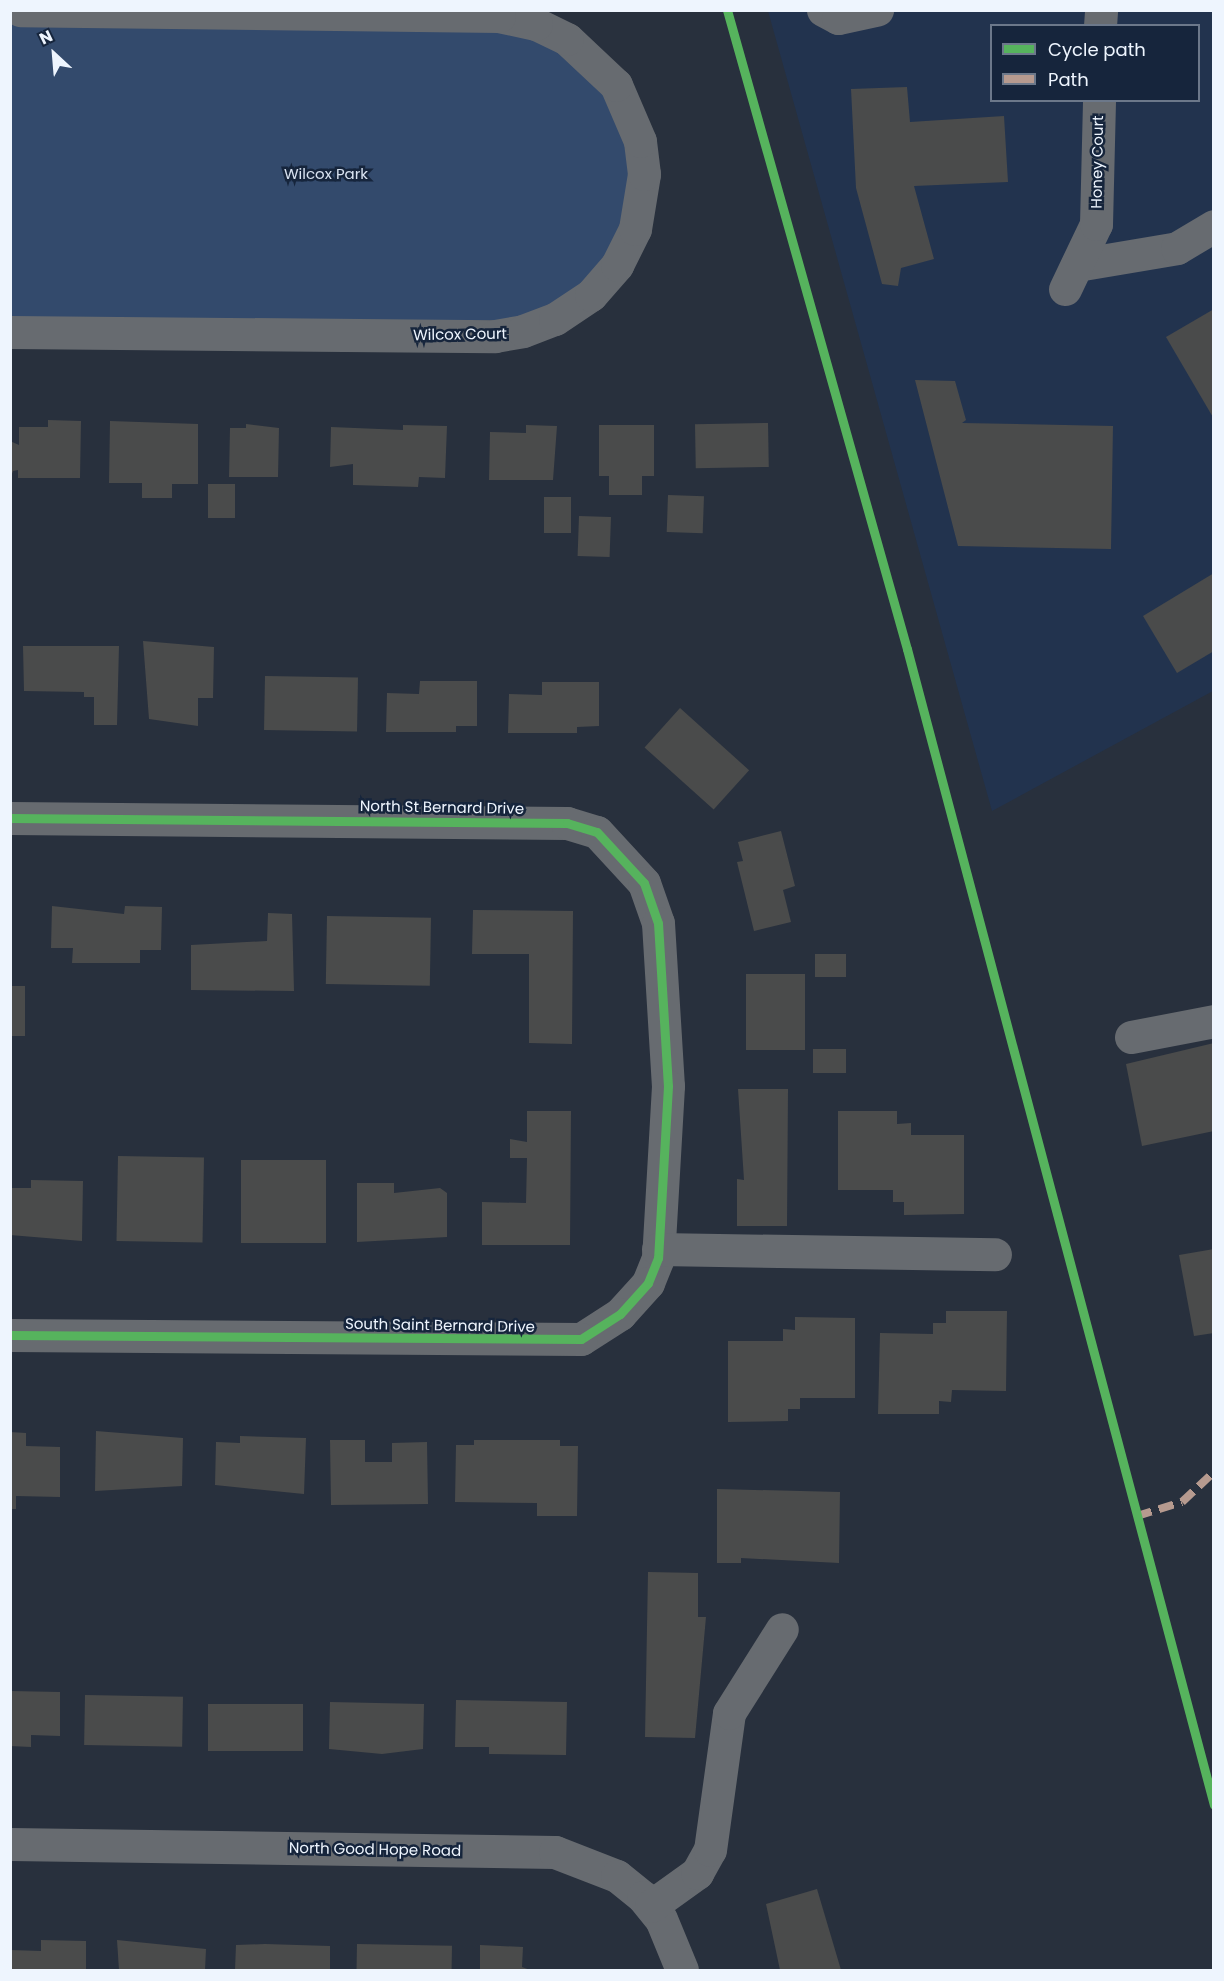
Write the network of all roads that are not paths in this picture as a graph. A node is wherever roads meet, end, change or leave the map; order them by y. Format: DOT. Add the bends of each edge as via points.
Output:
graph roads {
  1 [pos="20,10"];
  2 [pos="823,10"];
  3 [pos="877,10"];
  4 [pos="1099,102"];
  5 [pos="1214,226"];
  6 [pos="10,332"];
  7 [pos="10,818"];
  8 [pos="1214,1022"];
  9 [pos="1131,1037"];
  10 [pos="668,1086"];
  11 [pos="658,1249"];
  12 [pos="995,1254"];
  13 [pos="10,1335"];
  14 [pos="782,1629"];
  15 [pos="10,1844"];
  16 [pos="651,1906"];
  17 [pos="682,1971"];
  1 -- 6 [label="street, Wilcox Court" via="499,16 536,24 567,39 616,85 640,141 644,174 635,230 617,264 591,295 555,320 524,331 495,336"];
  2 -- 3 [label="street" via="838,18"];
  4 -- 5 [label="street, Honey Court" via="1096,224 1071,277 1177,248"];
  7 -- 10 [label="street, North St Bernard Drive" via="567,823 597,832 644,883 658,923"];
  8 -- 9 [label="street"];
  10 -- 11 [label="street, South Saint Bernard Drive"];
  11 -- 12 [label="street"];
  11 -- 13 [label="street, South Saint Bernard Drive" via="648,1283 620,1314 581,1339 563,1342"];
  14 -- 16 [label="street" via="729,1713 710,1850 697,1873"];
  15 -- 16 [label="street, North Good Hope Road" via="555,1852 617,1876"];
  16 -- 17 [label="street, North Good Hope Road" via="675,1945"];
}
